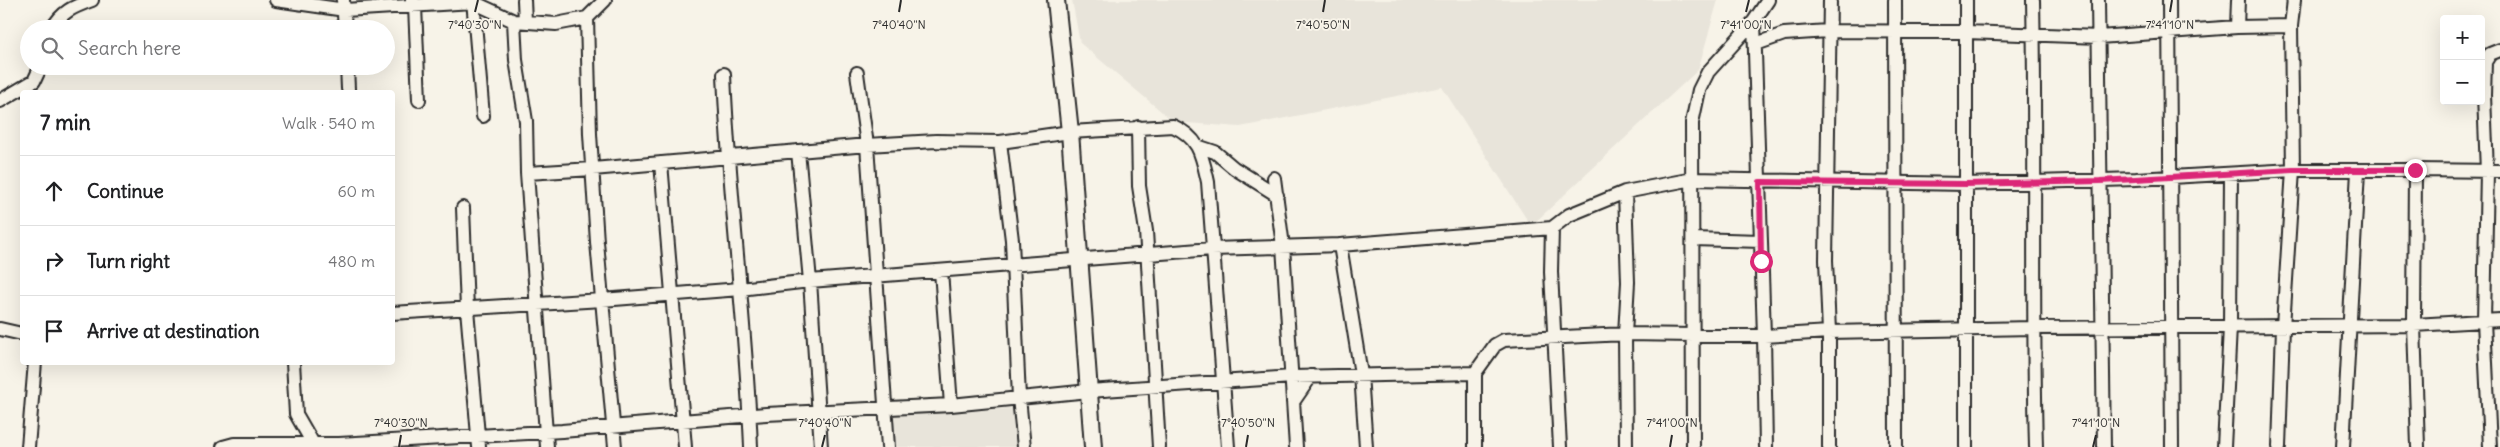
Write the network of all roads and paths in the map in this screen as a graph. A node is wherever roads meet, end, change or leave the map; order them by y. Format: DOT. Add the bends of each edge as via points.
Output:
graph roads {
  1 [pos="92,0"];
  2 [pos="276,0"];
  3 [pos="524,0"];
  4 [pos="605,0"];
  5 [pos="1056,0"];
  6 [pos="1768,0"];
  7 [pos="1830,0"];
  8 [pos="1895,0"];
  9 [pos="1966,0"];
  10 [pos="2033,0"];
  11 [pos="2098,0"];
  12 [pos="2169,0"];
  13 [pos="2238,0"];
  14 [pos="2294,0"];
  15 [pos="473,1"];
  16 [pos="413,3"];
  17 [pos="344,5"];
  18 [pos="587,18"];
  19 [pos="57,20"];
  20 [pos="345,20"];
  21 [pos="519,21"];
  22 [pos="1754,21"];
  23 [pos="2291,26"];
  24 [pos="2237,27"];
  25 [pos="1828,31"];
  26 [pos="1895,32"];
  27 [pos="1967,32"];
  28 [pos="2034,33"];
  29 [pos="2169,33"];
  30 [pos="2099,36"];
  31 [pos="1756,44"];
  32 [pos="2500,50"];
  33 [pos="858,73"];
  34 [pos="724,74"];
  35 [pos="37,75"];
  36 [pos="347,75"];
  37 [pos="348,89"];
  38 [pos="419,100"];
  39 [pos="0,101"];
  40 [pos="483,116"];
  41 [pos="1138,127"];
  42 [pos="1070,132"];
  43 [pos="1000,142"];
  44 [pos="867,146"];
  45 [pos="1197,146"];
  46 [pos="798,151"];
  47 [pos="727,157"];
  48 [pos="661,163"];
  49 [pos="593,169"];
  50 [pos="2293,170"];
  51 [pos="2415,170"];
  52 [pos="2358,171"];
  53 [pos="2494,171"];
  54 [pos="526,173"];
  55 [pos="2231,174"];
  56 [pos="2169,177"];
  57 [pos="1274,178"];
  58 [pos="1693,179"];
  59 [pos="2100,181"];
  60 [pos="1760,182"];
  61 [pos="1827,182"];
  62 [pos="2033,182"];
  63 [pos="1895,184"];
  64 [pos="1966,184"];
  65 [pos="1626,192"];
  66 [pos="1276,195"];
  67 [pos="464,208"];
  68 [pos="1552,228"];
  69 [pos="1692,238"];
  70 [pos="1761,241"];
  71 [pos="1340,245"];
  72 [pos="1283,246"];
  73 [pos="1212,249"];
  74 [pos="1147,255"];
  75 [pos="1080,261"];
  76 [pos="1014,266"];
  77 [pos="941,271"];
  78 [pos="875,275"];
  79 [pos="810,281"];
  80 [pos="740,289"];
  81 [pos="672,295"];
  82 [pos="602,300"];
  83 [pos="536,305"];
  84 [pos="467,309"];
  85 [pos="395,313"];
  86 [pos="2500,320"];
  87 [pos="2484,321"];
  88 [pos="2349,324"];
  89 [pos="2230,326"];
  90 [pos="2414,326"];
  91 [pos="2170,327"];
  92 [pos="2283,327"];
  93 [pos="2033,328"];
  94 [pos="2100,328"];
  95 [pos="0,329"];
  96 [pos="1968,329"];
  97 [pos="1898,331"];
  98 [pos="1829,332"];
  99 [pos="20,334"];
  100 [pos="1625,334"];
  101 [pos="1692,335"];
  102 [pos="1764,336"];
  103 [pos="1555,337"];
  104 [pos="35,365"];
  105 [pos="293,365"];
  106 [pos="1475,373"];
  107 [pos="1360,374"];
  108 [pos="1312,376"];
  109 [pos="1292,377"];
  110 [pos="1223,381"];
  111 [pos="1154,386"];
  112 [pos="1089,391"];
  113 [pos="1019,398"];
  114 [pos="1293,402"];
  115 [pos="951,404"];
  116 [pos="885,406"];
  117 [pos="818,410"];
  118 [pos="750,415"];
  119 [pos="683,422"];
  120 [pos="614,427"];
  121 [pos="545,432"];
  122 [pos="478,441"];
  123 [pos="409,443"];
  124 [pos="314,445"];
  125 [pos="338,445"];
  126 [pos="28,447"];
  127 [pos="223,447"];
  128 [pos="546,447"];
  129 [pos="615,447"];
  130 [pos="685,447"];
  131 [pos="751,447"];
  132 [pos="820,447"];
  133 [pos="888,447"];
  134 [pos="1024,447"];
  135 [pos="1093,447"];
  136 [pos="1158,447"];
  137 [pos="1228,447"];
  138 [pos="1296,447"];
  139 [pos="1366,447"];
  140 [pos="1475,447"];
  141 [pos="1560,447"];
  142 [pos="1626,447"];
  143 [pos="1693,447"];
  144 [pos="1766,447"];
  145 [pos="1829,447"];
  146 [pos="1896,447"];
  147 [pos="1966,447"];
  148 [pos="2036,447"];
  149 [pos="2104,447"];
  150 [pos="2172,447"];
  151 [pos="2224,447"];
  152 [pos="2279,447"];
  153 [pos="2343,447"];
  154 [pos="2418,447"];
  155 [pos="2490,447"];
  1 -- 19 [label="street" via="69,8"];
  2 -- 17 [label="street"];
  3 -- 21 [label="street"];
  4 -- 18 [label="street"];
  5 -- 42 [label="main road"];
  6 -- 22 [label="street"];
  7 -- 25 [label="street"];
  8 -- 26 [label="street"];
  9 -- 27 [label="street"];
  10 -- 28 [label="street"];
  11 -- 30 [label="street"];
  12 -- 29 [label="street"];
  13 -- 24 [label="street"];
  14 -- 23 [label="street"];
  15 -- 16 [label="street"];
  15 -- 21 [label="street"];
  15 -- 40 [label="street"];
  16 -- 17 [label="street"];
  16 -- 38 [label="street"];
  17 -- 20 [label="street"];
  18 -- 21 [label="street" via="556,24"];
  18 -- 49 [label="street"];
  21 -- 54 [label="street" via="516,60 526,121"];
  22 -- 31 [label="street"];
  22 -- 58 [label="street" via="1708,72 1699,90 1692,123"];
  23 -- 24 [label="street"];
  23 -- 50 [label="street"];
  24 -- 29 [label="street"];
  25 -- 26 [label="street"];
  25 -- 31 [label="street" via="1784,34"];
  25 -- 61 [label="street"];
  26 -- 27 [label="street"];
  26 -- 63 [label="street"];
  27 -- 28 [label="street"];
  27 -- 64 [label="street"];
  28 -- 30 [label="street"];
  28 -- 62 [label="street"];
  29 -- 30 [label="street"];
  29 -- 56 [label="street"];
  30 -- 59 [label="street"];
  31 -- 60 [label="street"];
  32 -- 53 [label="street" via="2490,54 2485,62 2484,95"];
  33 -- 44 [label="street"];
  34 -- 47 [label="street"];
  35 -- 39 [label="street" via="34,81"];
  36 -- 37 [label="street"];
  41 -- 42 [label="street"];
  41 -- 45 [label="street" via="1173,126 1184,131"];
  41 -- 74 [label="street" via="1139,186"];
  42 -- 43 [label="street"];
  42 -- 75 [label="main road"];
  43 -- 44 [label="street"];
  43 -- 76 [label="street"];
  44 -- 46 [label="street"];
  44 -- 78 [label="street"];
  45 -- 66 [label="street" via="1215,152"];
  45 -- 73 [label="street" via="1208,182"];
  46 -- 47 [label="street"];
  46 -- 79 [label="street"];
  47 -- 48 [label="street"];
  47 -- 80 [label="street"];
  48 -- 49 [label="street"];
  48 -- 81 [label="street"];
  49 -- 54 [label="street"];
  49 -- 82 [label="street"];
  50 -- 52 [label="street"];
  50 -- 55 [label="street"];
  50 -- 92 [label="street"];
  51 -- 52 [label="street"];
  51 -- 53 [label="street"];
  51 -- 90 [label="street"];
  52 -- 88 [label="street"];
  53 -- 87 [label="street"];
  54 -- 83 [label="street"];
  55 -- 56 [label="street"];
  55 -- 89 [label="street"];
  56 -- 59 [label="street"];
  56 -- 91 [label="street"];
  57 -- 66 [label="street"];
  58 -- 60 [label="street"];
  58 -- 65 [label="street"];
  58 -- 69 [label="street"];
  59 -- 62 [label="street"];
  59 -- 94 [label="street"];
  60 -- 61 [label="street"];
  60 -- 70 [label="street"];
  61 -- 63 [label="street"];
  61 -- 98 [label="street"];
  62 -- 64 [label="street"];
  62 -- 93 [label="street"];
  63 -- 64 [label="street"];
  63 -- 97 [label="street"];
  64 -- 96 [label="street"];
  65 -- 68 [label="street" via="1569,215"];
  65 -- 100 [label="street" via="1628,282"];
  66 -- 72 [label="street"];
  67 -- 84 [label="street"];
  68 -- 71 [label="street"];
  68 -- 103 [label="street"];
  69 -- 70 [label="street"];
  69 -- 101 [label="street"];
  70 -- 102 [label="street"];
  71 -- 72 [label="street"];
  71 -- 107 [label="street"];
  72 -- 73 [label="street"];
  72 -- 109 [label="street"];
  73 -- 74 [label="street"];
  73 -- 110 [label="street"];
  74 -- 75 [label="street"];
  74 -- 111 [label="street"];
  75 -- 76 [label="street"];
  75 -- 112 [label="main road"];
  76 -- 77 [label="street"];
  76 -- 113 [label="street"];
  77 -- 78 [label="street"];
  77 -- 115 [label="street"];
  78 -- 79 [label="street"];
  78 -- 116 [label="street"];
  79 -- 80 [label="street"];
  79 -- 117 [label="street"];
  80 -- 81 [label="street"];
  80 -- 118 [label="street"];
  81 -- 82 [label="street"];
  81 -- 119 [label="street"];
  82 -- 83 [label="street"];
  82 -- 120 [label="street"];
  83 -- 84 [label="street"];
  83 -- 121 [label="street"];
  84 -- 85 [label="street"];
  84 -- 122 [label="street"];
  86 -- 87 [label="street"];
  87 -- 90 [label="street"];
  87 -- 155 [label="street"];
  88 -- 90 [label="street"];
  88 -- 92 [label="street"];
  88 -- 153 [label="street"];
  89 -- 91 [label="street"];
  89 -- 92 [label="street"];
  89 -- 151 [label="street"];
  90 -- 154 [label="street"];
  91 -- 94 [label="street"];
  91 -- 150 [label="street"];
  92 -- 152 [label="street"];
  93 -- 94 [label="street"];
  93 -- 96 [label="street"];
  93 -- 148 [label="street"];
  94 -- 149 [label="street"];
  95 -- 99 [label="street"];
  96 -- 97 [label="street"];
  96 -- 147 [label="street"];
  97 -- 98 [label="street"];
  97 -- 146 [label="street"];
  98 -- 102 [label="street"];
  98 -- 145 [label="street"];
  100 -- 101 [label="street"];
  100 -- 103 [label="street"];
  100 -- 142 [label="street"];
  101 -- 102 [label="street"];
  101 -- 143 [label="street"];
  102 -- 144 [label="street"];
  103 -- 106 [label="street" via="1504,340 1495,345"];
  103 -- 141 [label="street"];
  104 -- 126 [label="street"];
  105 -- 124 [label="street" via="296,414"];
  106 -- 107 [label="street"];
  106 -- 140 [label="street"];
  107 -- 108 [label="street"];
  107 -- 139 [label="street"];
  108 -- 109 [label="street"];
  108 -- 114 [label="street"];
  109 -- 110 [label="street"];
  109 -- 114 [label="street"];
  110 -- 111 [label="street"];
  110 -- 137 [label="street"];
  111 -- 112 [label="street"];
  111 -- 136 [label="street"];
  112 -- 113 [label="street"];
  112 -- 135 [label="main road"];
  113 -- 115 [label="street"];
  113 -- 134 [label="street"];
  114 -- 138 [label="street"];
  115 -- 116 [label="street"];
  116 -- 117 [label="street"];
  116 -- 133 [label="street"];
  117 -- 118 [label="street"];
  117 -- 132 [label="street"];
  118 -- 119 [label="street"];
  118 -- 131 [label="street"];
  119 -- 120 [label="street"];
  119 -- 130 [label="street"];
  120 -- 121 [label="street"];
  120 -- 129 [label="street"];
  121 -- 122 [label="street"];
  121 -- 128 [label="street"];
  122 -- 123 [label="street"];
  123 -- 125 [label="street"];
  124 -- 125 [label="street"];
  124 -- 127 [label="street" via="234,444"];
}
